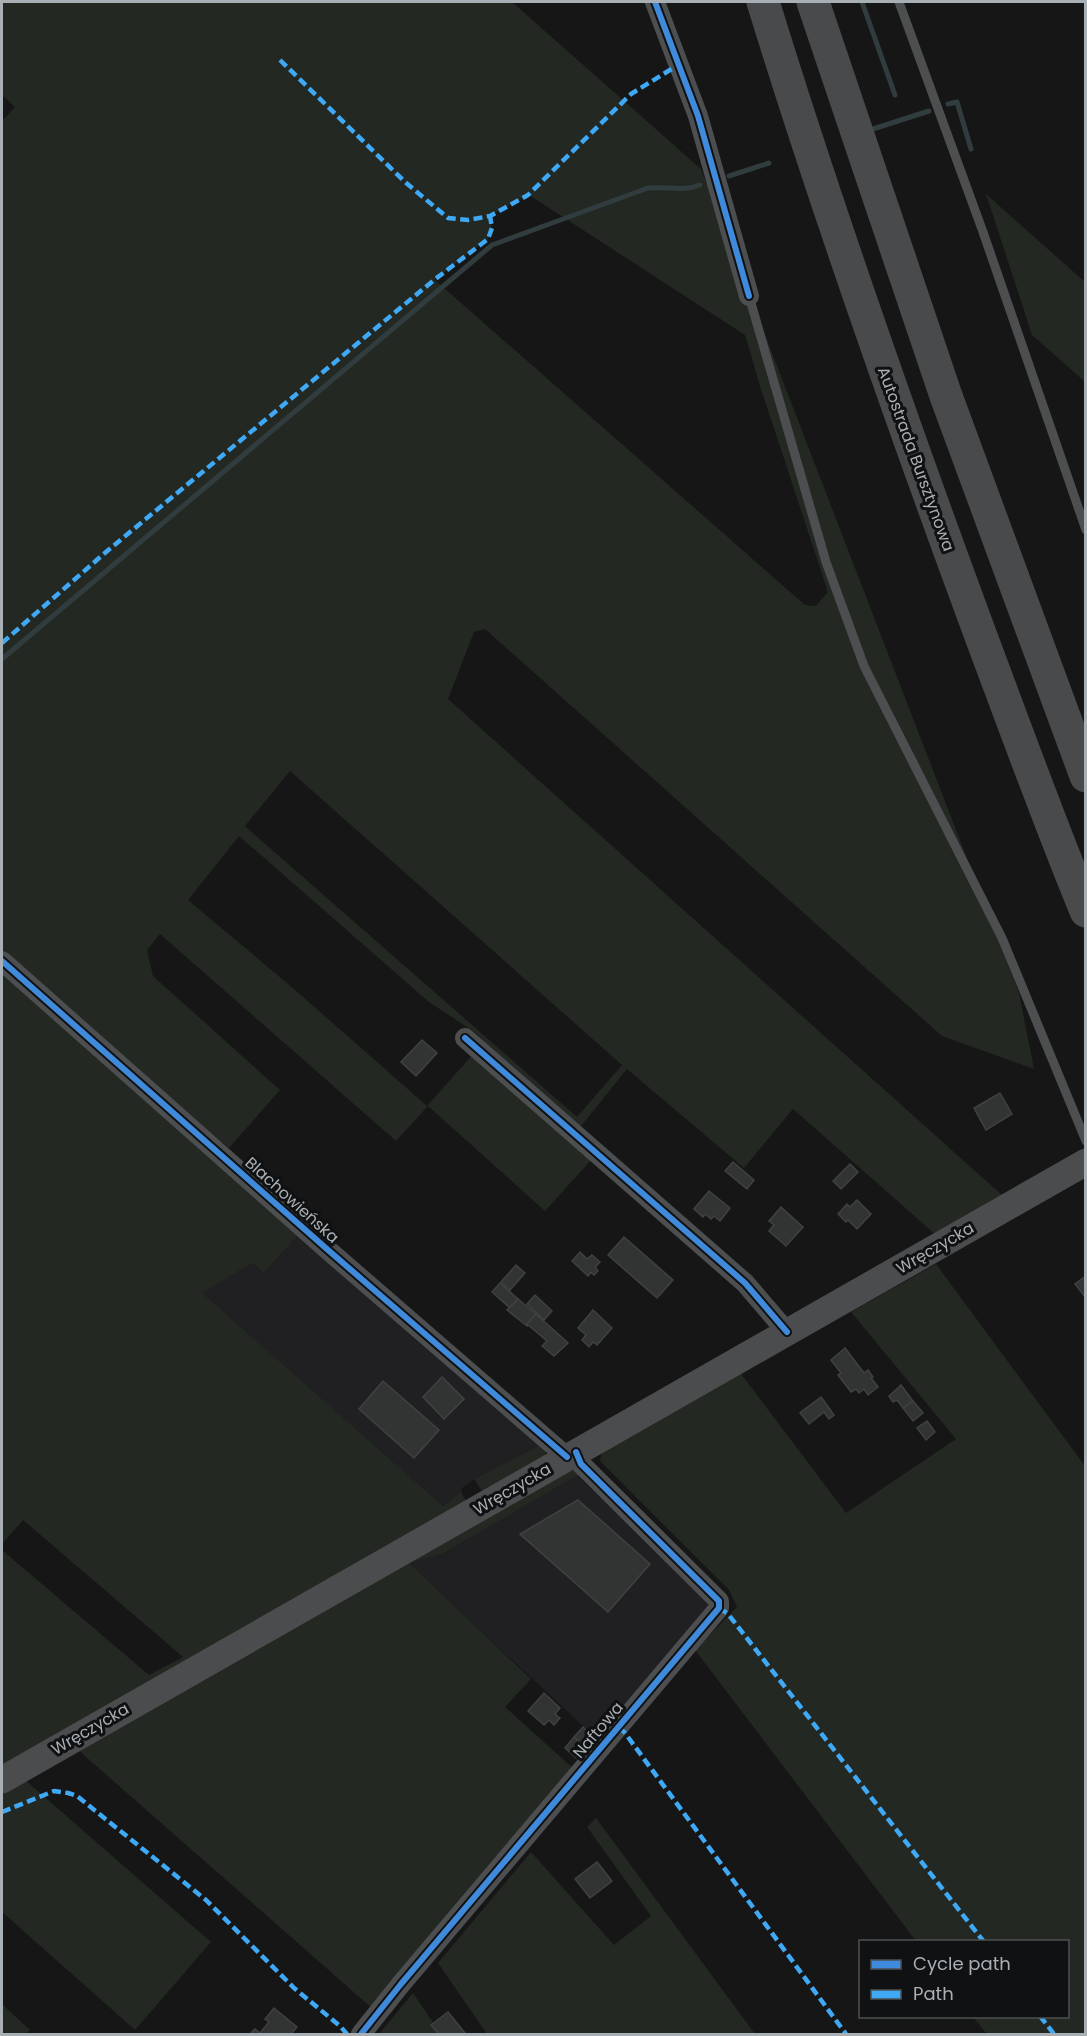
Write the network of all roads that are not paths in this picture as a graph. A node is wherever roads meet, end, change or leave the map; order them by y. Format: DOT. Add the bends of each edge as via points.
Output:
graph roads {
  1 [pos="655,2"];
  2 [pos="763,2"];
  3 [pos="813,2"];
  4 [pos="899,2"];
  5 [pos="749,296"];
  6 [pos="1086,530"];
  7 [pos="1086,776"];
  8 [pos="1086,911"];
  9 [pos="2,961"];
  10 [pos="465,1038"];
  11 [pos="1086,1141"];
  12 [pos="1086,1162"];
  13 [pos="787,1332"];
  14 [pos="571,1455"];
  15 [pos="2,1780"];
  16 [pos="361,2034"];
  1 -- 5 [label="street" via="698,116"];
  2 -- 8 [label="highway, Autostrada Bursztynowa" via="905,429"];
  3 -- 7 [label="highway" via="950,407"];
  4 -- 6 [label="lane"];
  5 -- 11 [label="lane" via="826,562 864,666 1002,938"];
  9 -- 14 [label="street, Blachowieńska" via="337,1258"];
  10 -- 13 [label="street" via="745,1283"];
  12 -- 13 [label="main road, Wręczycka"];
  13 -- 14 [label="main road, Wręczycka"];
  14 -- 15 [label="main road, Wręczycka"];
  14 -- 16 [label="street, Naftowa" via="719,1601 719,1608"];
}
